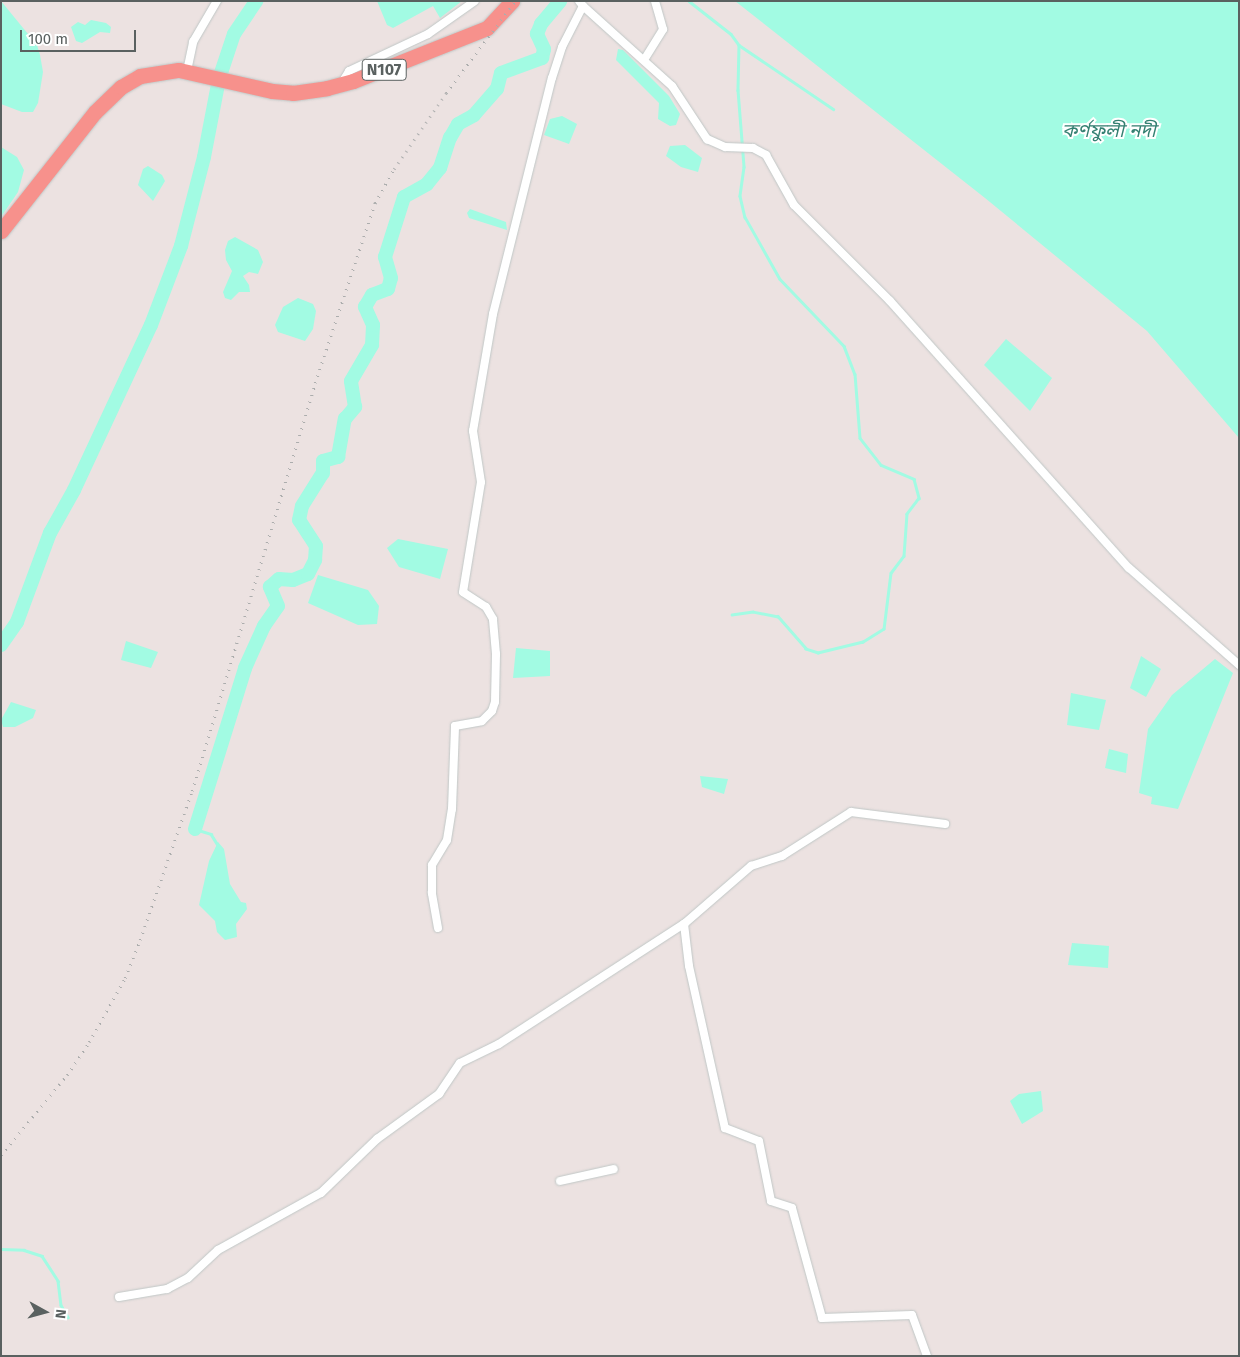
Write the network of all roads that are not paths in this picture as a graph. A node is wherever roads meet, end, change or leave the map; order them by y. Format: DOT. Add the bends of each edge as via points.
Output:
graph roads {
  1 [pos="217,1"];
  2 [pos="475,1"];
  3 [pos="512,1"];
  4 [pos="655,1"];
  5 [pos="581,4"];
  6 [pos="644,60"];
  7 [pos="193,72"];
  8 [pos="340,85"];
  9 [pos="1,231"];
  10 [pos="1239,665"];
  11 [pos="945,824"];
  12 [pos="684,924"];
  13 [pos="438,928"];
  14 [pos="614,1169"];
  15 [pos="560,1181"];
  16 [pos="119,1297"];
  17 [pos="927,1356"];
  1 -- 7 [label="street" via="193,42"];
  2 -- 8 [label="street" via="428,34 349,71"];
  3 -- 8 [label="highway, N107" via="492,26"];
  4 -- 6 [label="street" via="663,29"];
  5 -- 6 [label="street"];
  5 -- 13 [label="street" via="552,78 488,340 473,441 480,474 480,494 463,587 465,596 486,607 495,627 494,702 492,711 482,721 455,726 452,810 447,840 432,865 432,893"];
  6 -- 10 [label="street" via="679,95 707,139 726,147 754,148 773,164 794,205 890,301 1129,568"];
  7 -- 8 [label="highway, N107" via="293,93"];
  7 -- 9 [label="highway, N107" via="149,73 121,87 82,126"];
  11 -- 12 [label="street" via="851,812 782,856 751,866"];
  12 -- 16 [label="street" via="499,1044 460,1063 439,1094 377,1139 322,1193 218,1250 188,1278 167,1289"];
  12 -- 17 [label="street" via="689,966 725,1128 759,1142 771,1202 792,1208 822,1318 912,1315 921,1331"];
  14 -- 15 [label="street"];
}
